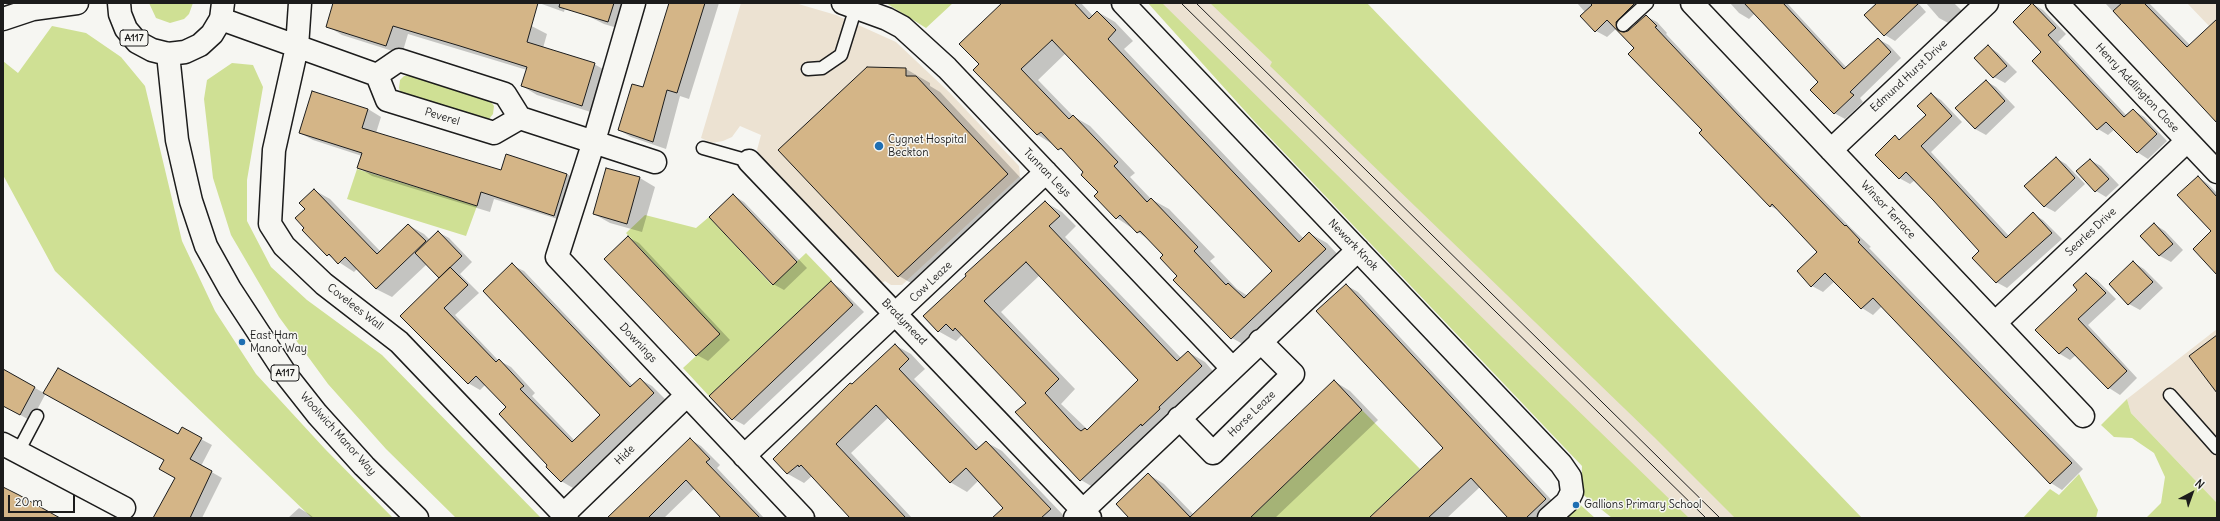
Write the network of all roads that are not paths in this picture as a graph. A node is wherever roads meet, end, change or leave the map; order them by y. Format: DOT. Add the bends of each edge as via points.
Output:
graph roads {
  1 [pos="78,3"];
  2 [pos="119,3"];
  3 [pos="300,3"];
  4 [pos="634,3"];
  5 [pos="1123,3"];
  6 [pos="1647,3"];
  7 [pos="1692,3"];
  8 [pos="1987,3"];
  9 [pos="2057,3"];
  10 [pos="850,5"];
  11 [pos="222,11"];
  12 [pos="7,12"];
  13 [pos="1624,25"];
  14 [pos="297,47"];
  15 [pos="168,54"];
  16 [pos="808,69"];
  17 [pos="377,75"];
  18 [pos="520,118"];
  19 [pos="594,141"];
  20 [pos="2187,141"];
  21 [pos="703,148"];
  22 [pos="1831,150"];
  23 [pos="749,161"];
  24 [pos="655,162"];
  25 [pos="1046,172"];
  26 [pos="2217,172"];
  27 [pos="1358,250"];
  28 [pos="896,314"];
  29 [pos="1996,322"];
  30 [pos="1260,341"];
  31 [pos="1232,368"];
  32 [pos="687,395"];
  33 [pos="2170,395"];
  34 [pos="37,416"];
  35 [pos="2084,416"];
  36 [pos="1179,418"];
  37 [pos="11,448"];
  38 [pos="2217,448"];
  39 [pos="744,456"];
  40 [pos="124,508"];
  41 [pos="1082,515"];
  42 [pos="565,516"];
  43 [pos="417,518"];
  44 [pos="803,518"];
  45 [pos="1549,518"];
  1 -- 12 [label="street"];
  2 -- 15 [label="street, A117" via="126,29 137,42 152,50"];
  3 -- 14 [label="street"];
  4 -- 19 [label="street, Downings"];
  5 -- 27 [label="street, Newark Knok"];
  6 -- 13 [label="lane"];
  7 -- 22 [label="street, Winsor Terrace"];
  8 -- 22 [label="street, Edmund Hurst Drive"];
  9 -- 20 [label="street, Henry Addlington Close"];
  10 -- 16 [label="lane" via="841,54 822,68"];
  10 -- 25 [label="street, Tunnan Leys" via="887,19 910,33"];
  11 -- 14 [label="street"];
  11 -- 15 [label="street, A117" via="212,34 200,45 185,52"];
  14 -- 17 [label="street"];
  14 -- 42 [label="street, Covelees Wall" via="274,150 270,224 284,246 324,284 399,342"];
  15 -- 43 [label="street, Woolwich Manor Way / A117" via="177,140 191,201 206,246 262,341 309,403 364,466"];
  17 -- 18 [label="street" via="399,60 505,94"];
  17 -- 18 [label="street, Peverel" via="387,100 486,130 494,132"];
  18 -- 19 [label="street"];
  19 -- 24 [label="street"];
  19 -- 32 [label="street, Downings" via="557,257"];
  20 -- 26 [label="street, Henry Addlington Close"];
  20 -- 29 [label="street, Searles Drive"];
  21 -- 23 [label="lane, Bradymead"];
  22 -- 29 [label="street, Winsor Terrace"];
  23 -- 28 [label="street, Bradymead"];
  25 -- 28 [label="street, Cow Leaze"];
  25 -- 31 [label="street, Tunnan Leys"];
  27 -- 30 [label="street"];
  27 -- 45 [label="street, Newark Knok" via="1561,464 1570,477 1572,492 1567,502"];
  28 -- 39 [label="street, Cow Leaze"];
  28 -- 41 [label="street, Bradymead"];
  29 -- 35 [label="street, Winsor Terrace"];
  30 -- 31 [label="street"];
  30 -- 36 [label="street, Horse Leaze" via="1293,374 1213,453"];
  31 -- 36 [label="street"];
  32 -- 39 [label="street, Downings"];
  32 -- 42 [label="street, Hide"];
  33 -- 38 [label="lane"];
  34 -- 37 [label="lane"];
  36 -- 41 [label="street"];
  37 -- 40 [label="street"];
  39 -- 44 [label="street, Downings"];
}
